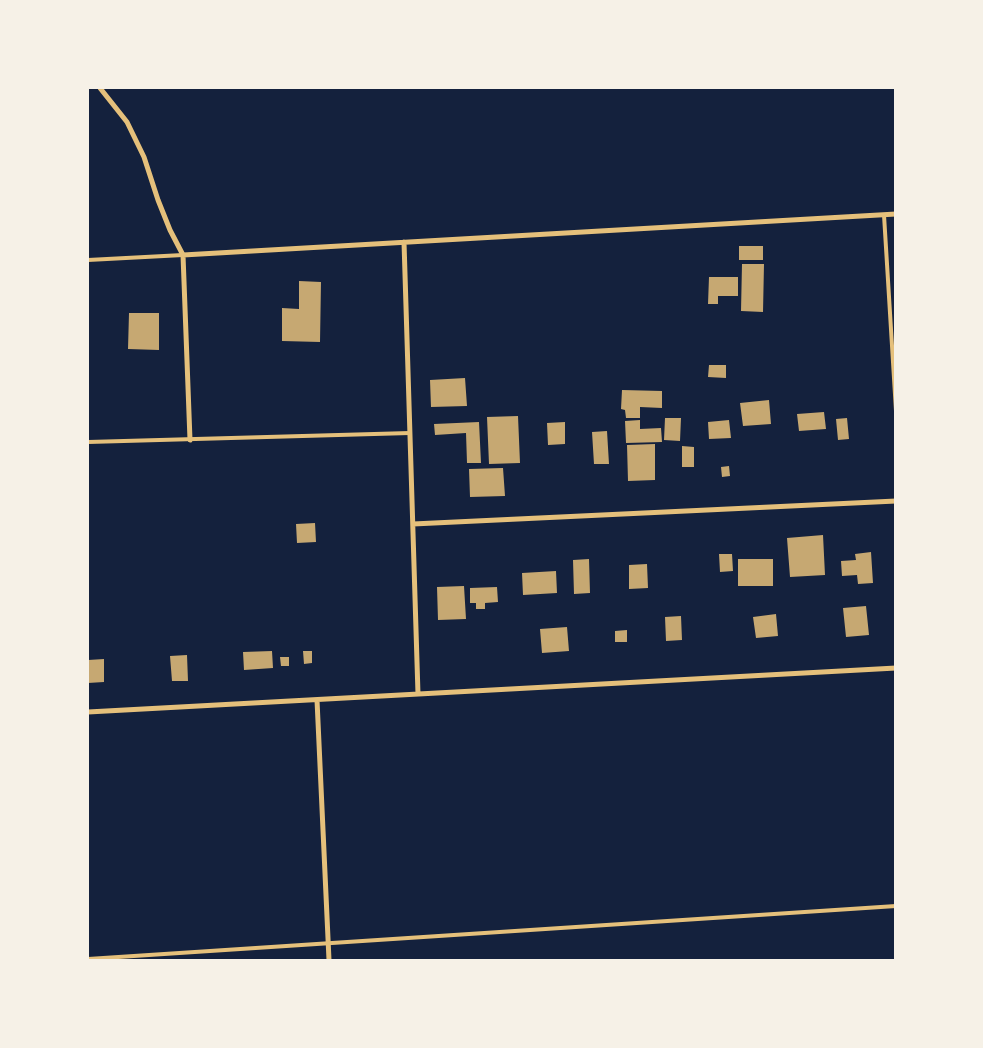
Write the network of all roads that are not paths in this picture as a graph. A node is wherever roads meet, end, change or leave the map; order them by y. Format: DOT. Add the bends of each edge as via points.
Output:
graph roads {
  1 [pos="100,88"];
  2 [pos="896,214"];
  3 [pos="884,215"];
  4 [pos="404,242"];
  5 [pos="183,255"];
  6 [pos="88,260"];
  7 [pos="896,410"];
  8 [pos="410,433"];
  9 [pos="190,440"];
  10 [pos="88,442"];
  11 [pos="896,501"];
  12 [pos="412,524"];
  13 [pos="896,668"];
  14 [pos="418,694"];
  15 [pos="317,700"];
  16 [pos="88,712"];
  17 [pos="896,906"];
  18 [pos="328,943"];
  19 [pos="88,959"];
  20 [pos="329,960"];
  1 -- 5 [label="street" via="132,131"];
  2 -- 3 [label="street"];
  3 -- 4 [label="street"];
  3 -- 7 [label="lane"];
  4 -- 5 [label="street"];
  4 -- 8 [label="street"];
  5 -- 6 [label="lane"];
  5 -- 9 [label="street"];
  8 -- 9 [label="lane"];
  8 -- 12 [label="street"];
  9 -- 10 [label="lane"];
  11 -- 12 [label="street"];
  12 -- 14 [label="street"];
  13 -- 14 [label="street"];
  14 -- 15 [label="street"];
  15 -- 16 [label="street"];
  15 -- 18 [label="street"];
  17 -- 18 [label="lane"];
  18 -- 19 [label="lane"];
  18 -- 20 [label="street"];
}
